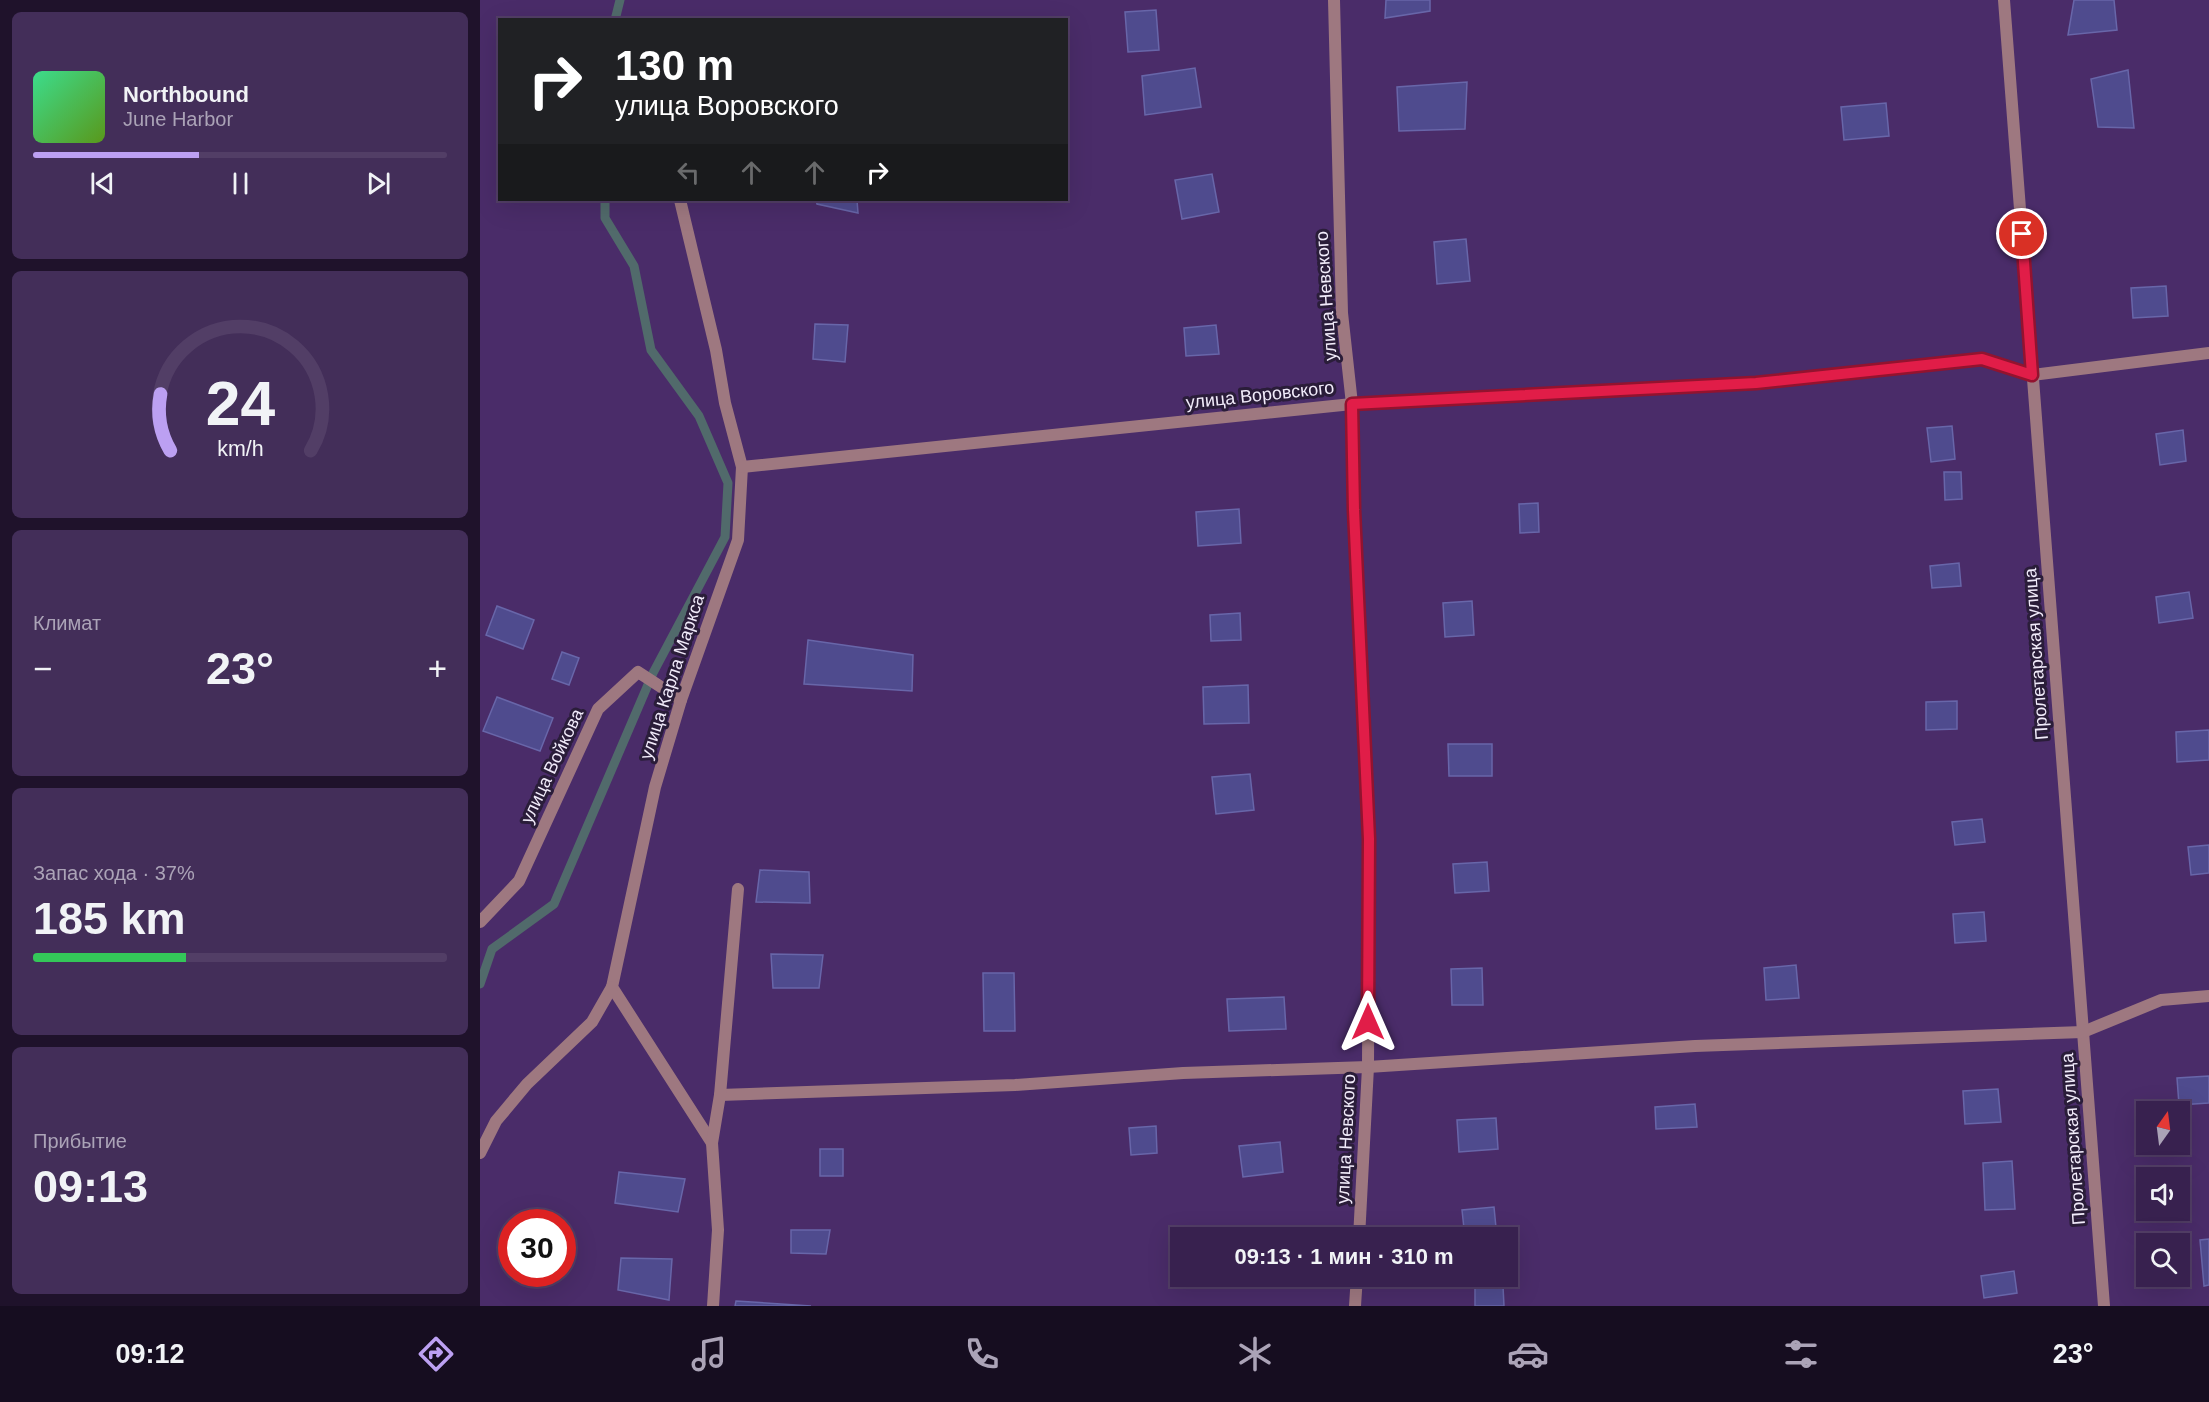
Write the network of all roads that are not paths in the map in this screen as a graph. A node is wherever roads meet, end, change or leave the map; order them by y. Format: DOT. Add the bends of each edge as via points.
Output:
graph roads {
  1 [pos="1334,0"];
  2 [pos="2004,0"];
  3 [pos="680,201"];
  4 [pos="2209,353"];
  5 [pos="2032,375"];
  6 [pos="1352,404"];
  7 [pos="742,466"];
  8 [pos="681,700"];
  9 [pos="738,889"];
  10 [pos="480,922"];
  11 [pos="612,987"];
  12 [pos="2209,996"];
  13 [pos="2083,1032"];
  14 [pos="1368,1067"];
  15 [pos="720,1095"];
  16 [pos="712,1143"];
  17 [pos="480,1154"];
  18 [pos="1360,1227"];
  19 [pos="1356,1287"];
  20 [pos="713,1306"];
  21 [pos="1355,1306"];
  22 [pos="2104,1306"];
  1 -- 6 [label="street, улица Невского" via="1342,313"];
  2 -- 5 [label="street, Пролетарская улица"];
  3 -- 7 [label="street, улица Карла Маркса"];
  4 -- 5 [label="street, улица Воровского"];
  5 -- 6 [label="street, улица Воровского" via="1982,359 1756,383"];
  5 -- 13 [label="street, Пролетарская улица"];
  6 -- 7 [label="street, улица Воровского"];
  6 -- 14 [label="street, улица Невского" via="1369,839"];
  7 -- 8 [label="street, улица Карла Маркса" via="738,540"];
  8 -- 10 [label="street, улица Войкова" via="638,672 598,709 519,881"];
  8 -- 11 [label="street, улица Карла Маркса" via="655,787"];
  9 -- 15 [label="street"];
  11 -- 16 [label="street"];
  11 -- 17 [label="street" via="592,1022 527,1084 496,1121"];
  12 -- 13 [label="street" via="2161,1000"];
  13 -- 14 [label="street" via="1695,1046"];
  13 -- 22 [label="street, Пролетарская улица"];
  14 -- 15 [label="street"];
  14 -- 18 [label="street, улица Невского"];
  15 -- 16 [label="street"];
  16 -- 20 [label="street" via="718,1230"];
  19 -- 21 [label="street"];
}
